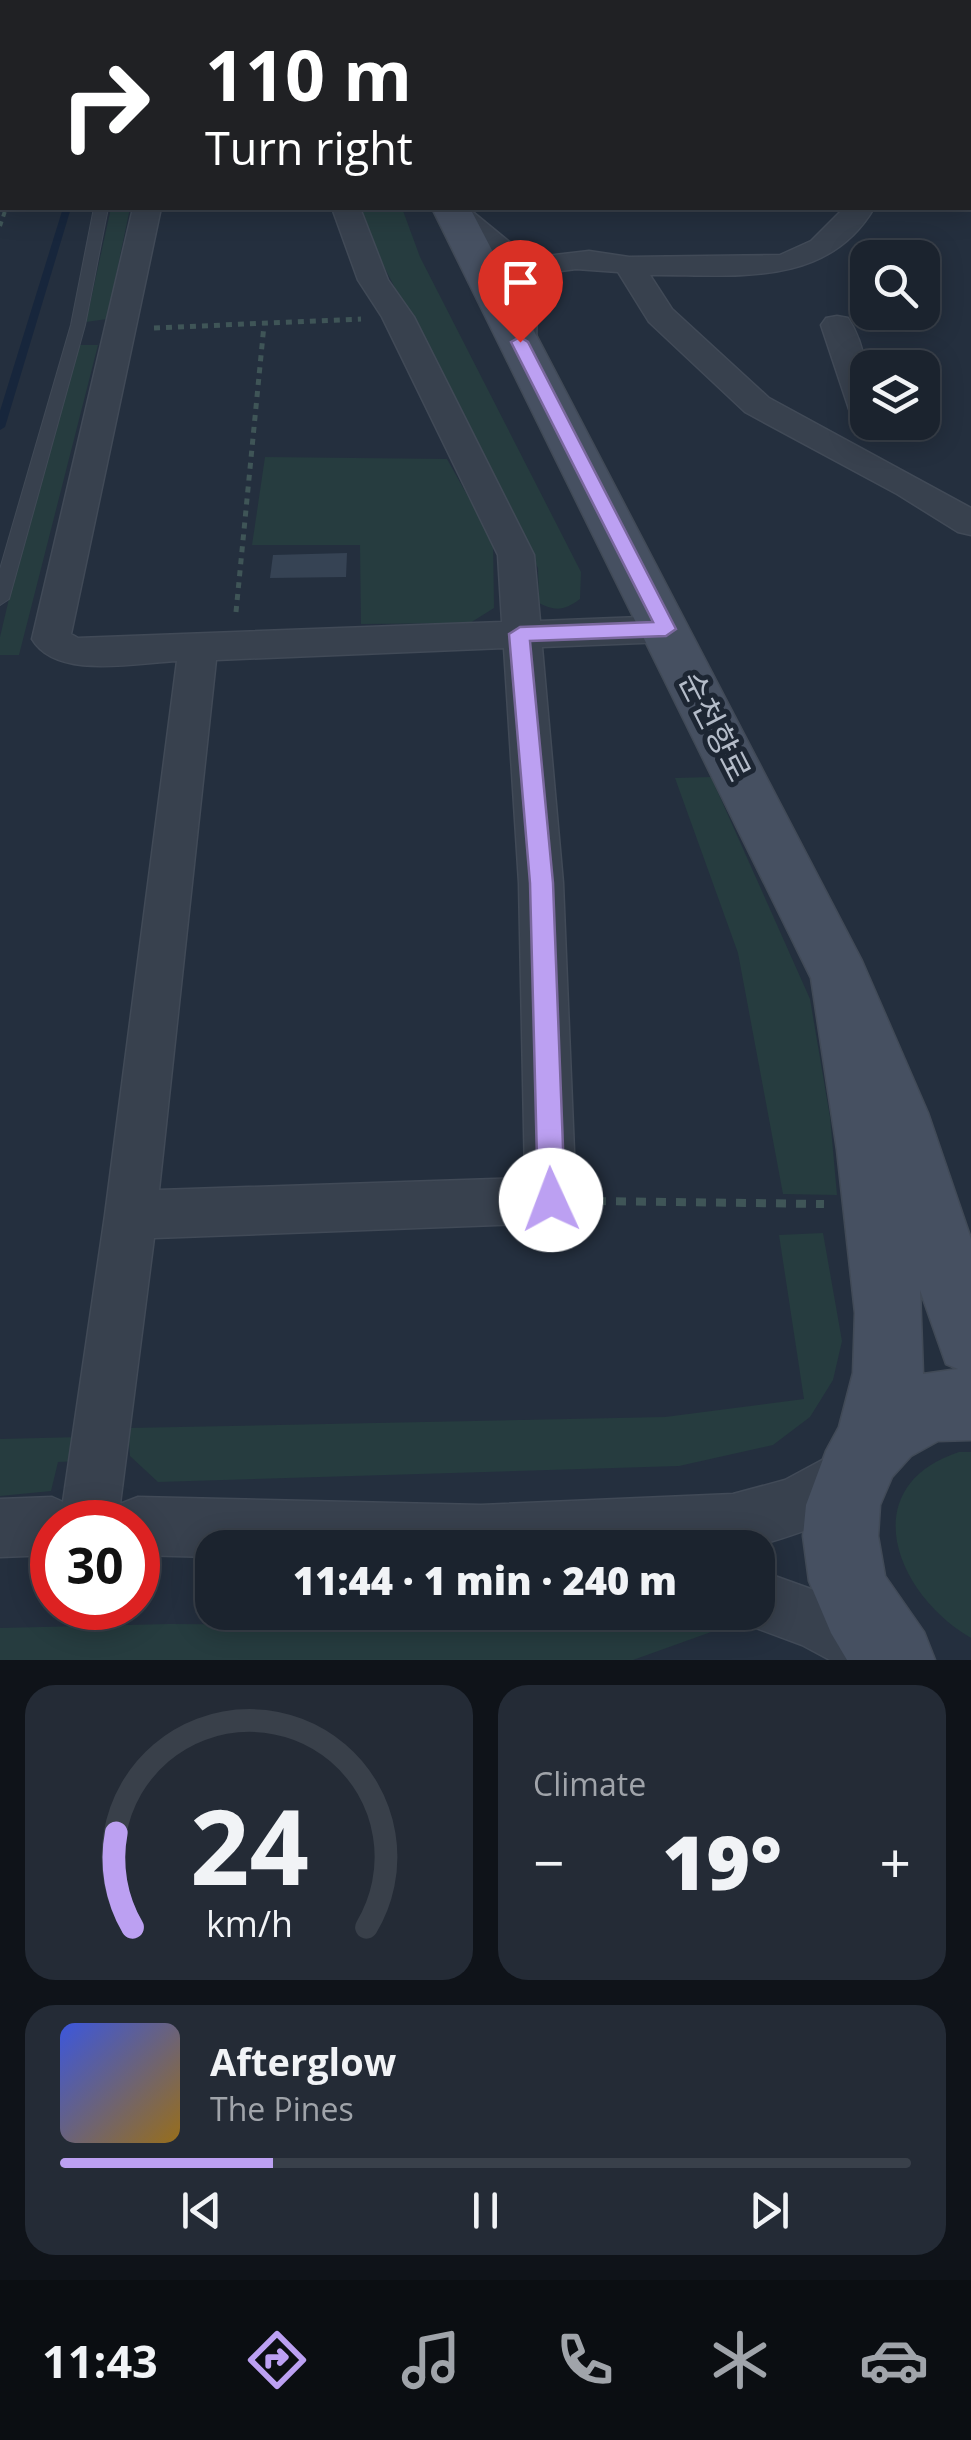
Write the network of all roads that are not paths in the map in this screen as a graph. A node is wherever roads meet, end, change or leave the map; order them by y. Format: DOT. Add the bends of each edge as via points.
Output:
graph roads {
  1 [pos="101,210"];
  2 [pos="146,210"];
  3 [pos="347,210"];
  4 [pos="452,210"];
  5 [pos="453,210"];
  6 [pos="858,210"];
  7 [pos="629,266"];
  8 [pos="524,268"];
  9 [pos="837,325"];
  10 [pos="520,342"];
  11 [pos="850,363"];
  12 [pos="867,440"];
  13 [pos="852,454"];
  14 [pos="971,524"];
  15 [pos="0,599"];
  16 [pos="666,629"];
  17 [pos="520,634"];
  18 [pos="216,647"];
  19 [pos="841,978"];
  20 [pos="131,1215"];
  21 [pos="971,1340"];
  22 [pos="971,1404"];
  23 [pos="862,1455"];
  24 [pos="92,1500"];
  25 [pos="30,1527"];
  26 [pos="160,1527"];
  27 [pos="0,1528"];
  28 [pos="310,1530"];
  29 [pos="573,1530"];
  30 [pos="775,1606"];
  31 [pos="894,1660"];
  1 -- 15 [label="lane" via="78,326"];
  2 -- 18 [label="street" via="51,640 71,652"];
  3 -- 17 [label="street" via="373,280 398,316 516,556"];
  4 -- 10 [label="main road, 순천향로"];
  5 -- 8 [label="street"];
  6 -- 7 [label="street" via="822,247 785,264"];
  7 -- 8 [label="street" via="576,258"];
  7 -- 13 [label="street" via="660,315 758,405"];
  8 -- 10 [label="street"];
  9 -- 11 [label="street"];
  10 -- 16 [label="main road, 순천향로"];
  12 -- 13 [label="street"];
  13 -- 14 [label="street"];
  16 -- 17 [label="street"];
  16 -- 19 [label="main road, 순천향로"];
  17 -- 18 [label="street"];
  17 -- 20 [label="street" via="541,883 551,1200"];
  18 -- 20 [label="street"];
  19 -- 21 [label="main road" via="896,1112"];
  19 -- 23 [label="main road" via="889,1313 888,1372"];
  20 -- 24 [label="street"];
  22 -- 23 [label="main road" via="909,1413"];
  23 -- 29 [label="street" via="796,1506 733,1523"];
  23 -- 31 [label="main road" via="839,1519 844,1569 864,1620"];
  25 -- 27 [label="street"];
  26 -- 28 [label="street"];
  30 -- 31 [label="street"];
}
